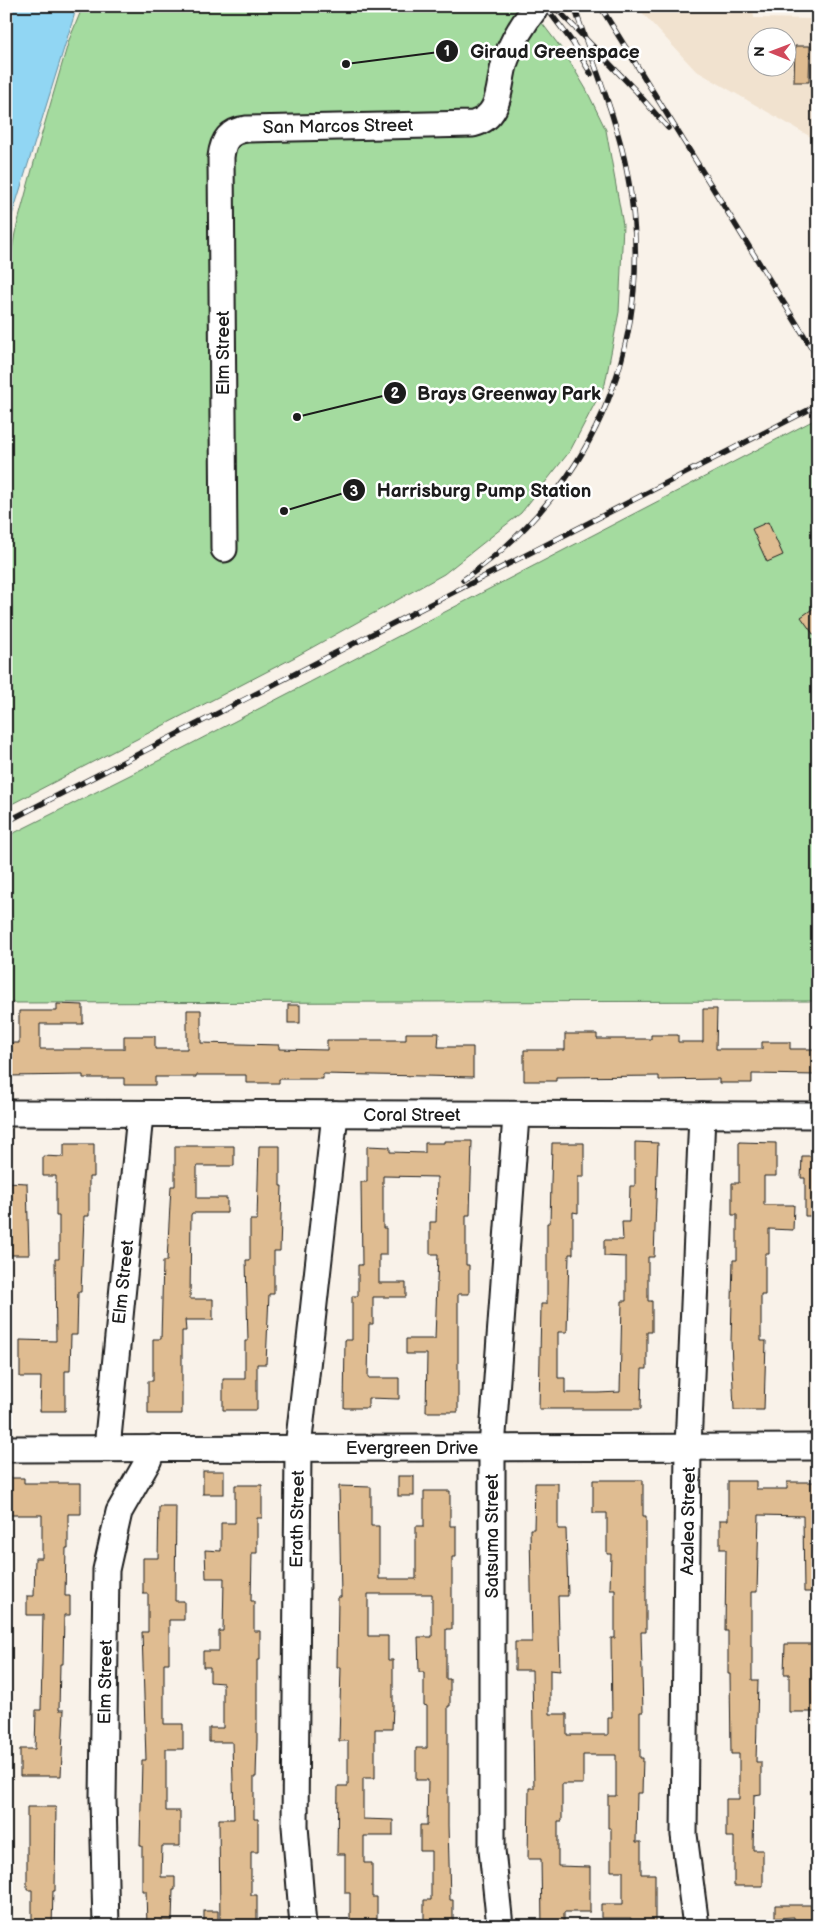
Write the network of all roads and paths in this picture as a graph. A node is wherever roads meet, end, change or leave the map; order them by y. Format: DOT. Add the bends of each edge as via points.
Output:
graph roads {
  1 [pos="537,6"];
  2 [pos="221,157"];
  3 [pos="224,549"];
  4 [pos="6,1114"];
  5 [pos="335,1114"];
  6 [pos="140,1115"];
  7 [pos="702,1115"];
  8 [pos="818,1115"];
  9 [pos="516,1116"];
  10 [pos="688,1447"];
  11 [pos="818,1447"];
  12 [pos="107,1448"];
  13 [pos="153,1448"];
  14 [pos="298,1448"];
  15 [pos="492,1448"];
  16 [pos="6,1449"];
  17 [pos="106,1926"];
  18 [pos="303,1926"];
  19 [pos="500,1926"];
  20 [pos="696,1926"];
  1 -- 2 [label="street, San Marcos Street" via="508,52 493,110 486,118 473,124 246,128 230,134 222,147"];
  2 -- 3 [label="street, Elm Street"];
  4 -- 6 [label="street, Coral Street"];
  5 -- 6 [label="street, Coral Street"];
  5 -- 9 [label="street, Coral Street"];
  5 -- 14 [label="street, Erath Street"];
  6 -- 12 [label="street, Elm Street"];
  7 -- 8 [label="street, Coral Street"];
  7 -- 9 [label="street, Coral Street"];
  7 -- 10 [label="street, Azalea Street"];
  9 -- 15 [label="street, Satsuma Street"];
  10 -- 11 [label="street, Evergreen Drive"];
  10 -- 15 [label="street, Evergreen Drive"];
  10 -- 20 [label="street, Azalea Street" via="684,1835"];
  12 -- 13 [label="street, Evergreen Drive"];
  12 -- 16 [label="street, Evergreen Drive"];
  13 -- 14 [label="street, Evergreen Drive"];
  13 -- 17 [label="street, Elm Street" via="119,1512 106,1570"];
  14 -- 15 [label="street, Evergreen Drive"];
  14 -- 18 [label="street, Erath Street" via="294,1826"];
  15 -- 19 [label="street, Satsuma Street" via="492,1850"];
}
